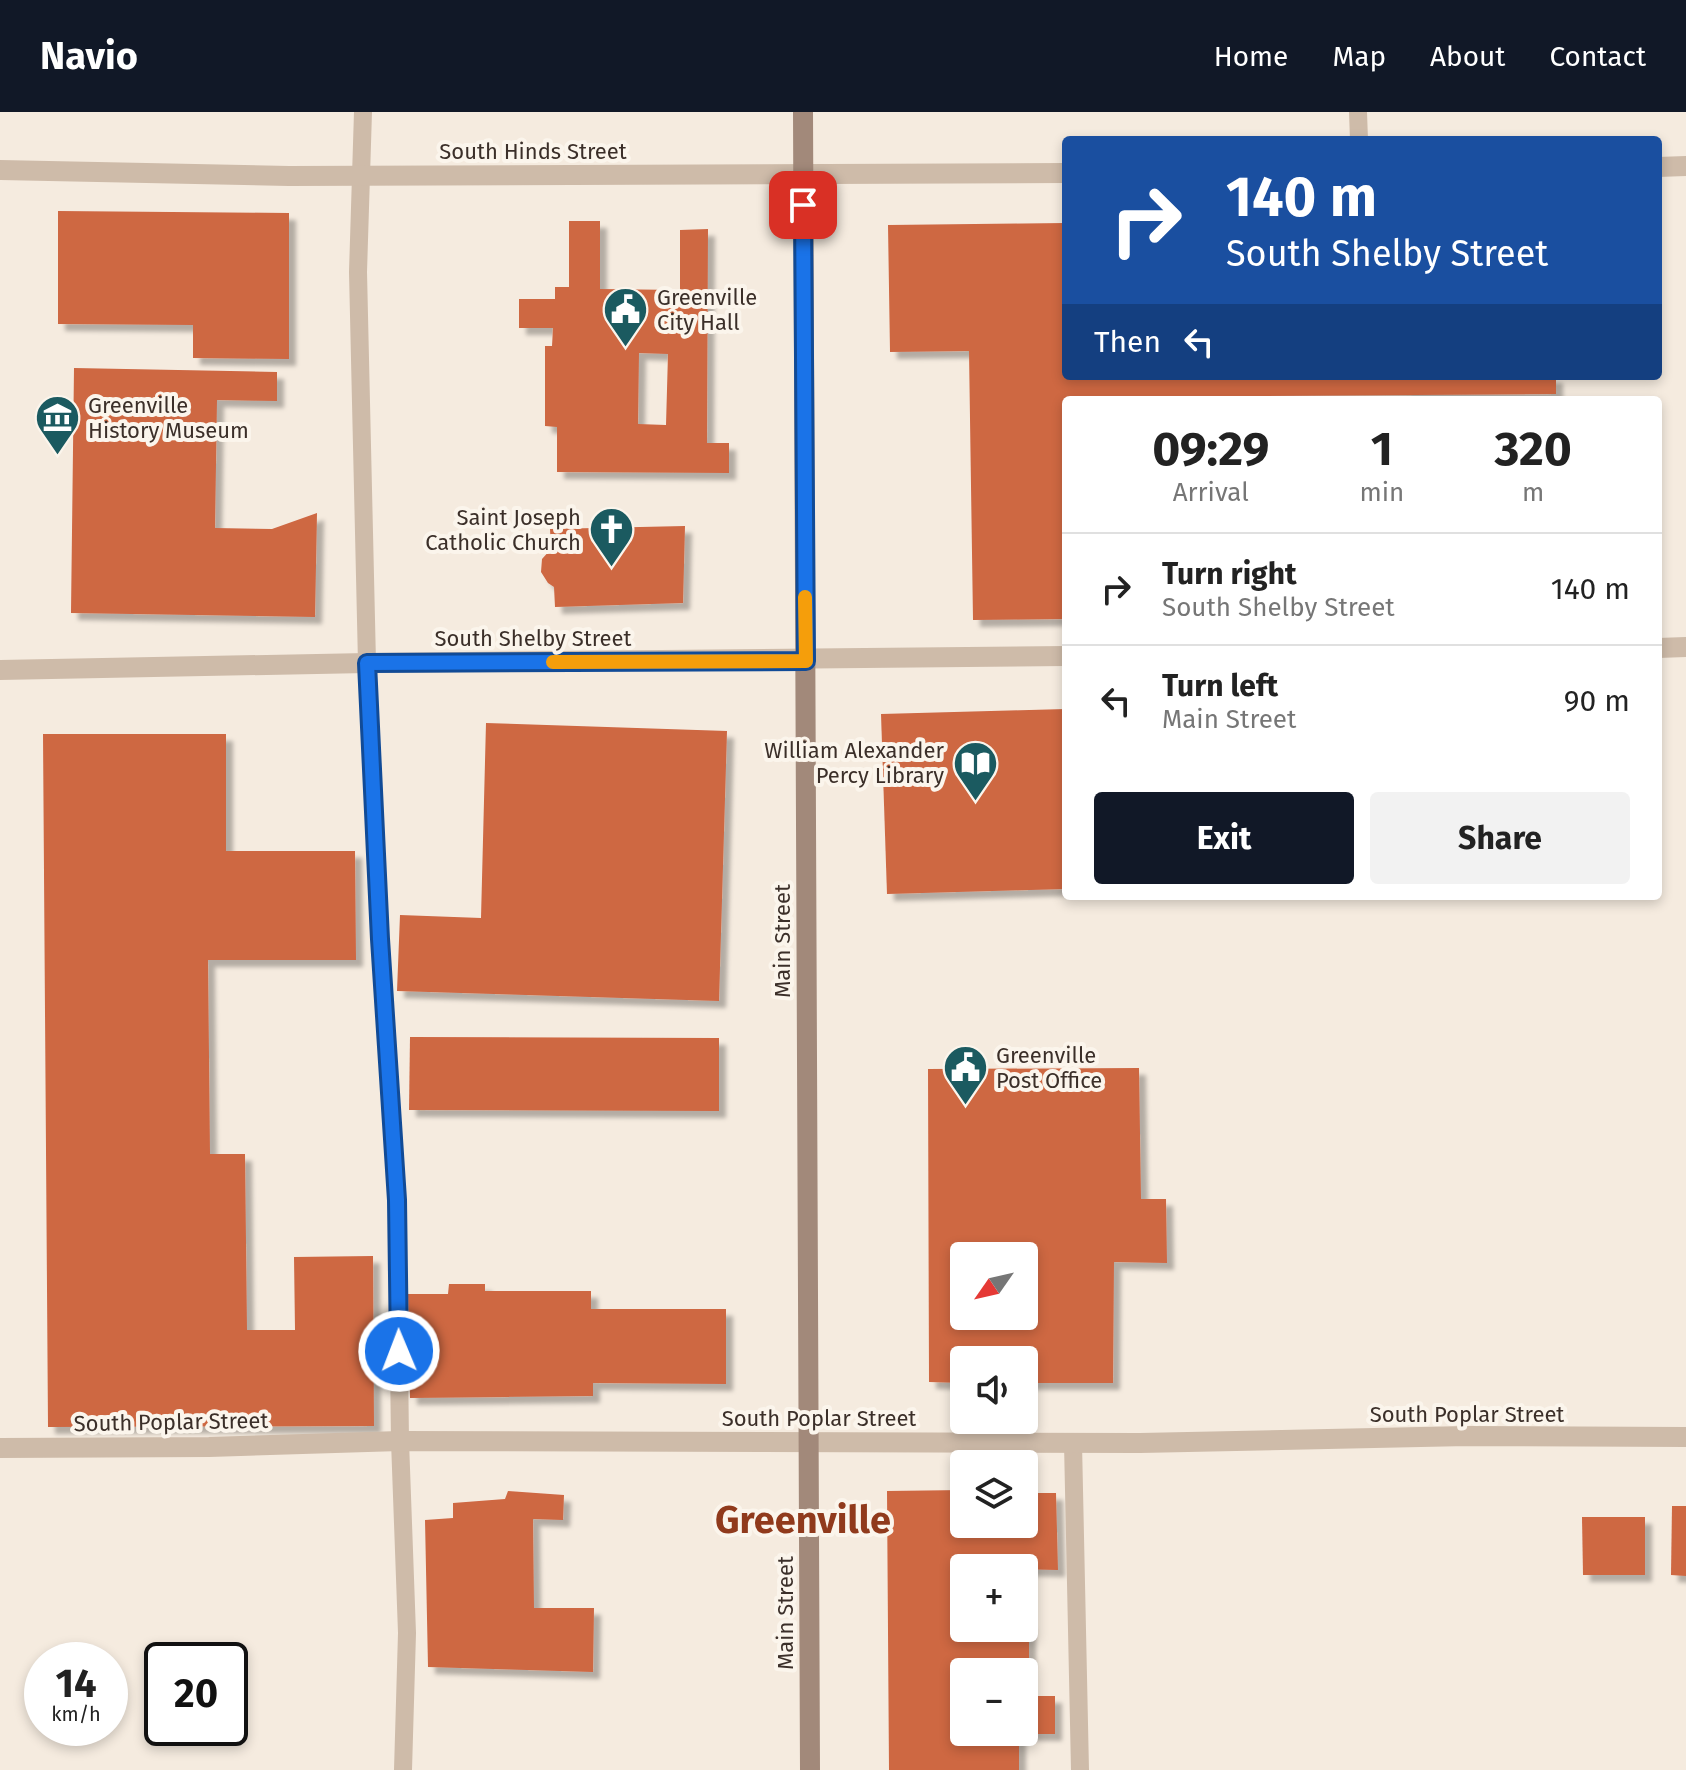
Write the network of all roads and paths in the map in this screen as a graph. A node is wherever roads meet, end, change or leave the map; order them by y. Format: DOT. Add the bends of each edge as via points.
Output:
graph roads {
  1 [pos="363,112"];
  2 [pos="803,112"];
  3 [pos="1358,112"];
  4 [pos="1359,136"];
  5 [pos="1686,166"];
  6 [pos="1662,167"];
  7 [pos="0,170"];
  8 [pos="1062,173"];
  9 [pos="803,175"];
  10 [pos="361,176"];
  11 [pos="1686,647"];
  12 [pos="1662,648"];
  13 [pos="1062,656"];
  14 [pos="806,661"];
  15 [pos="367,663"];
  16 [pos="0,670"];
  17 [pos="1686,1437"];
  18 [pos="400,1441"];
  19 [pos="808,1442"];
  20 [pos="1073,1443"];
  21 [pos="0,1448"];
  22 [pos="403,1770"];
  23 [pos="810,1770"];
  24 [pos="1080,1770"];
  1 -- 10 [label="lane"];
  2 -- 9 [label="street, Main Street"];
  3 -- 4 [label="lane"];
  5 -- 6 [label="street"];
  7 -- 10 [label="street, South Hinds Street"];
  8 -- 9 [label="street, South Hinds Street"];
  9 -- 10 [label="street, South Hinds Street"];
  9 -- 14 [label="street, Main Street"];
  10 -- 15 [label="lane" via="358,272"];
  11 -- 12 [label="street"];
  13 -- 14 [label="street, South Shelby Street"];
  14 -- 15 [label="street, South Shelby Street"];
  14 -- 19 [label="street, Main Street"];
  15 -- 16 [label="street, South Shelby Street"];
  15 -- 18 [label="lane" via="397,1200"];
  17 -- 20 [label="street, South Poplar Street"];
  18 -- 19 [label="street, South Poplar Street"];
  18 -- 21 [label="street, South Poplar Street"];
  18 -- 22 [label="lane" via="407,1633"];
  19 -- 20 [label="street, South Poplar Street"];
  19 -- 23 [label="street, Main Street"];
  20 -- 24 [label="lane"];
}
